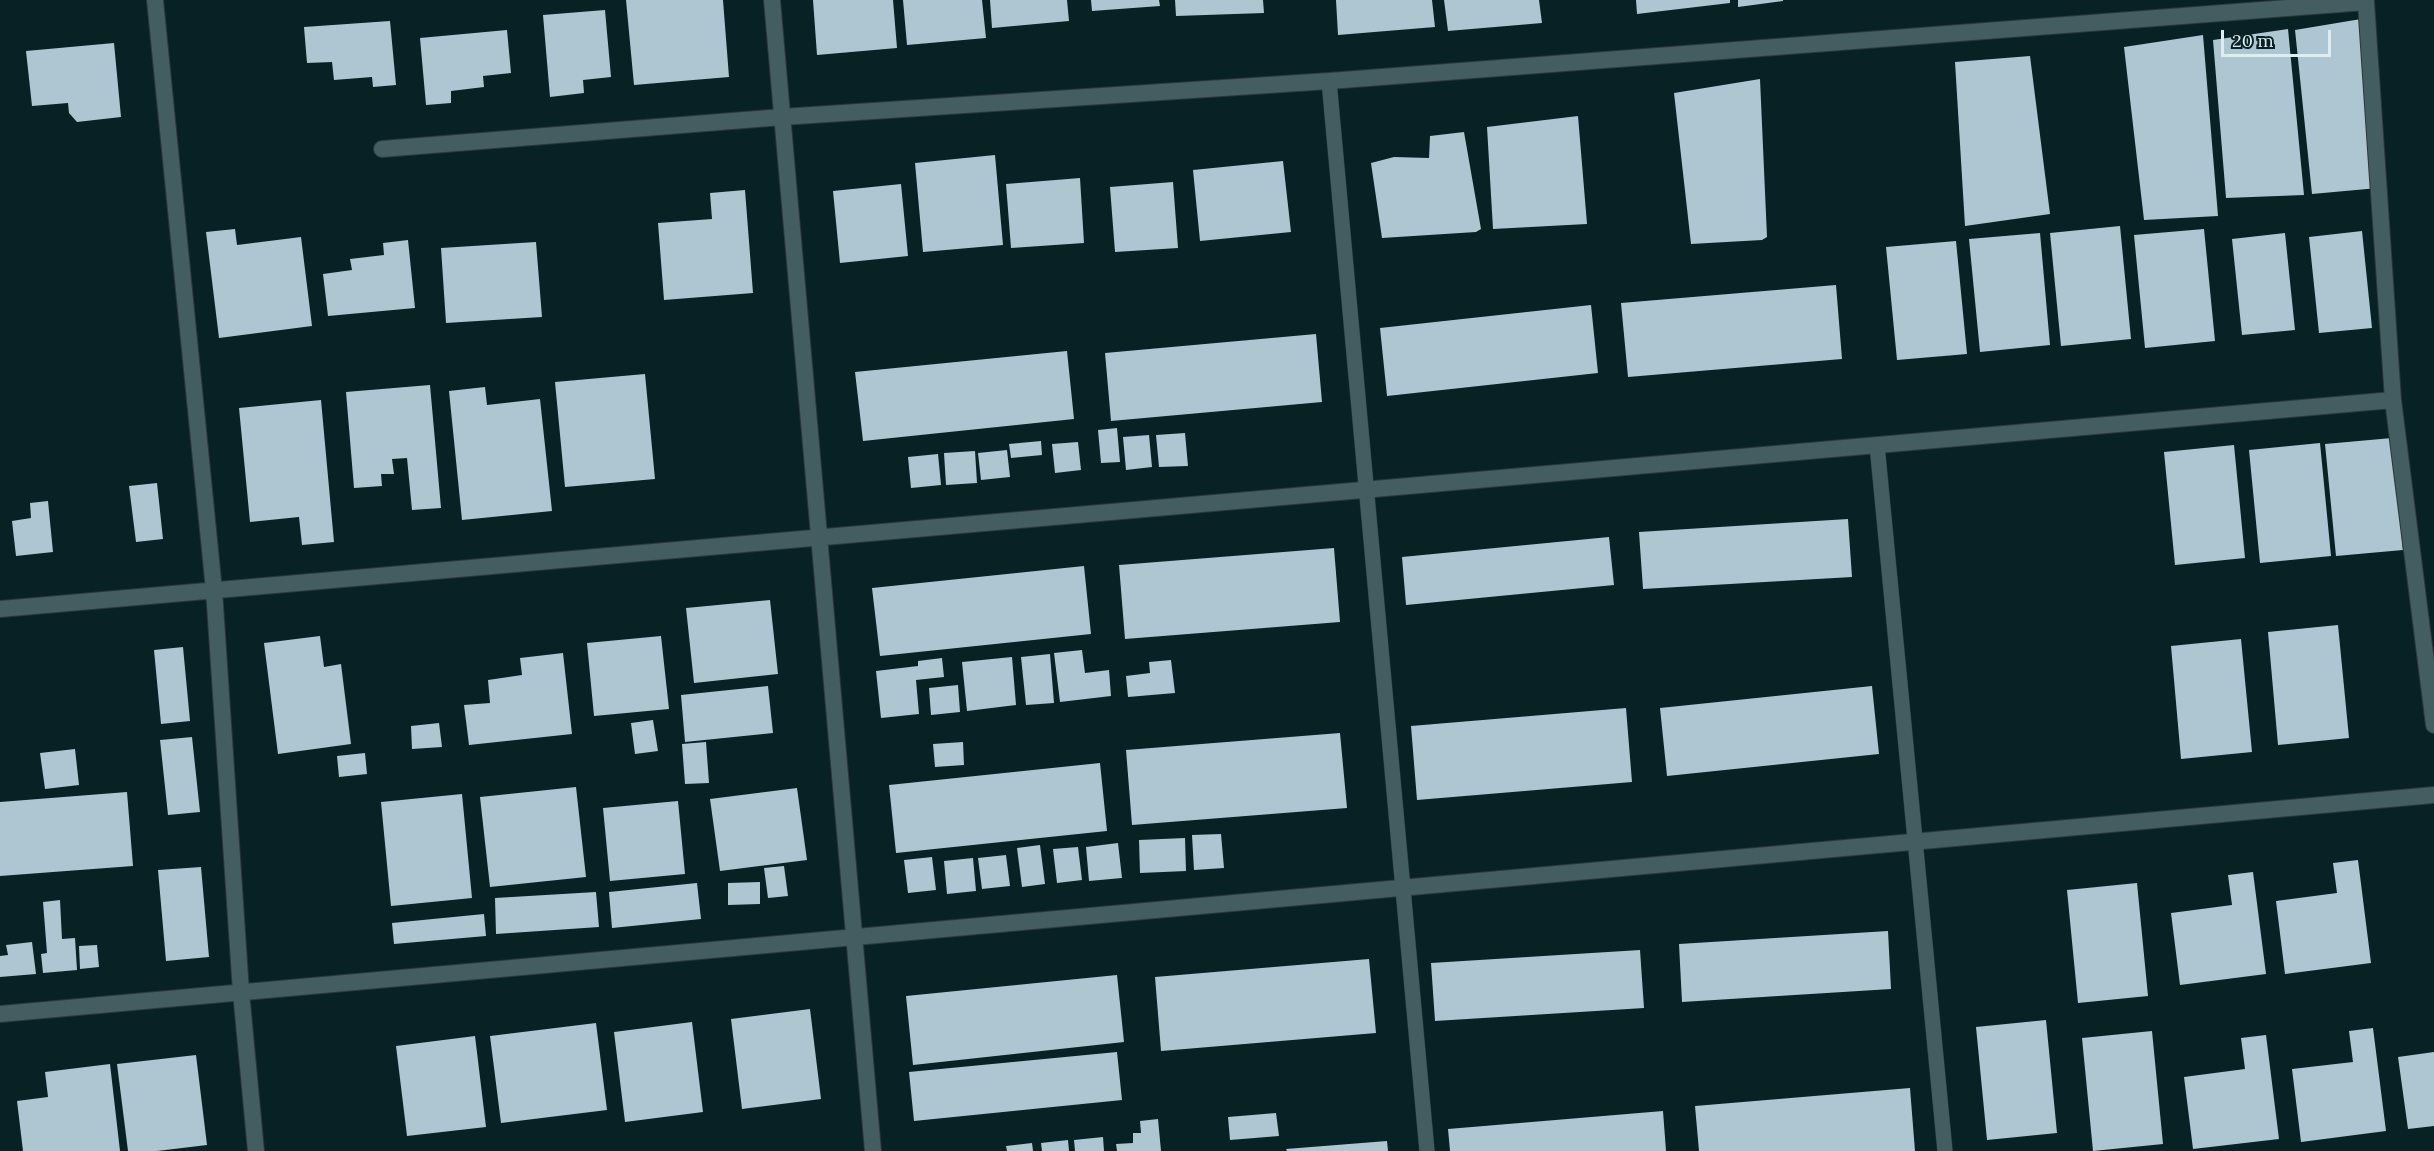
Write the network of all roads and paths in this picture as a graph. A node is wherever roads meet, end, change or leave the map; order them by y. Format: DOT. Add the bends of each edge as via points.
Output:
graph roads {
  1 [pos="155,0"];
  2 [pos="772,0"];
  3 [pos="1329,81"];
  4 [pos="783,117"];
  5 [pos="382,149"];
  6 [pos="2393,400"];
  7 [pos="1877,445"];
  8 [pos="1366,489"];
  9 [pos="819,537"];
  10 [pos="214,590"];
  11 [pos="0,609"];
  12 [pos="2434,725"];
  13 [pos="2434,795"];
  14 [pos="1915,842"];
  15 [pos="1403,888"];
  16 [pos="854,937"];
  17 [pos="241,992"];
  18 [pos="0,1014"];
  19 [pos="256,1151"];
  20 [pos="873,1151"];
  21 [pos="1427,1151"];
  22 [pos="1945,1151"];
  1 -- 10 [label="street"];
  2 -- 4 [label="street"];
  3 -- 4 [label="street"];
  3 -- 6 [label="street" via="2366,2"];
  3 -- 8 [label="lane"];
  4 -- 5 [label="street"];
  4 -- 9 [label="street"];
  6 -- 7 [label="street"];
  6 -- 12 [label="street"];
  7 -- 8 [label="street"];
  7 -- 14 [label="lane"];
  8 -- 9 [label="street"];
  8 -- 15 [label="lane"];
  9 -- 10 [label="street"];
  9 -- 16 [label="street"];
  10 -- 11 [label="street"];
  10 -- 17 [label="street"];
  13 -- 14 [label="street"];
  14 -- 15 [label="street"];
  14 -- 22 [label="lane"];
  15 -- 16 [label="street"];
  15 -- 21 [label="lane"];
  16 -- 17 [label="street"];
  16 -- 20 [label="street"];
  17 -- 18 [label="street"];
  17 -- 19 [label="street"];
}
